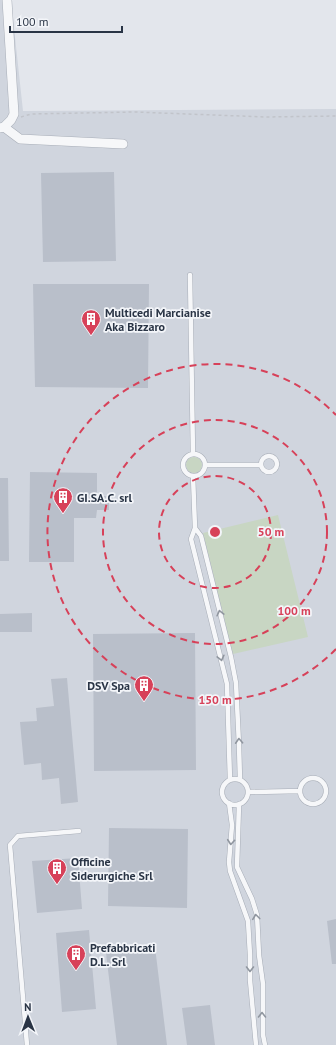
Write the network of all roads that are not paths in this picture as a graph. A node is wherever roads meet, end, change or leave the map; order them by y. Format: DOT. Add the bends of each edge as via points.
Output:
graph roads {
  1 [pos="7,0"];
  2 [pos="2,128"];
  3 [pos="122,144"];
  4 [pos="190,275"];
  5 [pos="193,454"];
  6 [pos="205,465"];
  7 [pos="261,465"];
  8 [pos="193,476"];
  9 [pos="195,528"];
  10 [pos="230,780"];
  11 [pos="240,780"];
  12 [pos="300,791"];
  13 [pos="248,792"];
  14 [pos="229,803"];
  15 [pos="239,804"];
  16 [pos="79,831"];
  17 [pos="27,1045"];
  18 [pos="256,1045"];
  19 [pos="265,1045"];
  1 -- 2 [label="street" via="14,114"];
  2 -- 3 [label="street" via="20,139"];
  4 -- 5 [label="lane"];
  5 -- 6 [label="lane" via="200,456"];
  5 -- 8 [label="lane" via="184,459 182,466 186,473"];
  6 -- 7 [label="lane"];
  6 -- 8 [label="lane" via="200,474"];
  8 -- 9 [label="lane"];
  9 -- 10 [label="lane, one-way" via="191,539 227,684"];
  11 -- 9 [label="lane, one-way" via="236,682 201,536"];
  10 -- 11 [label="lane"];
  10 -- 14 [label="lane" via="222,789 223,798"];
  11 -- 13 [label="lane" via="246,785"];
  12 -- 12 [label="lane" via="303,799 310,804 323,800 326,792 324,784 314,778 303,783"];
  12 -- 13 [label="lane"];
  13 -- 15 [label="lane"];
  14 -- 15 [label="lane"];
  14 -- 18 [label="lane, one-way" via="232,825 230,871 248,921"];
  19 -- 15 [label="lane, one-way" via="262,1035 263,984 257,915 237,868"];
  16 -- 17 [label="lane" via="18,836 10,845"];
}
